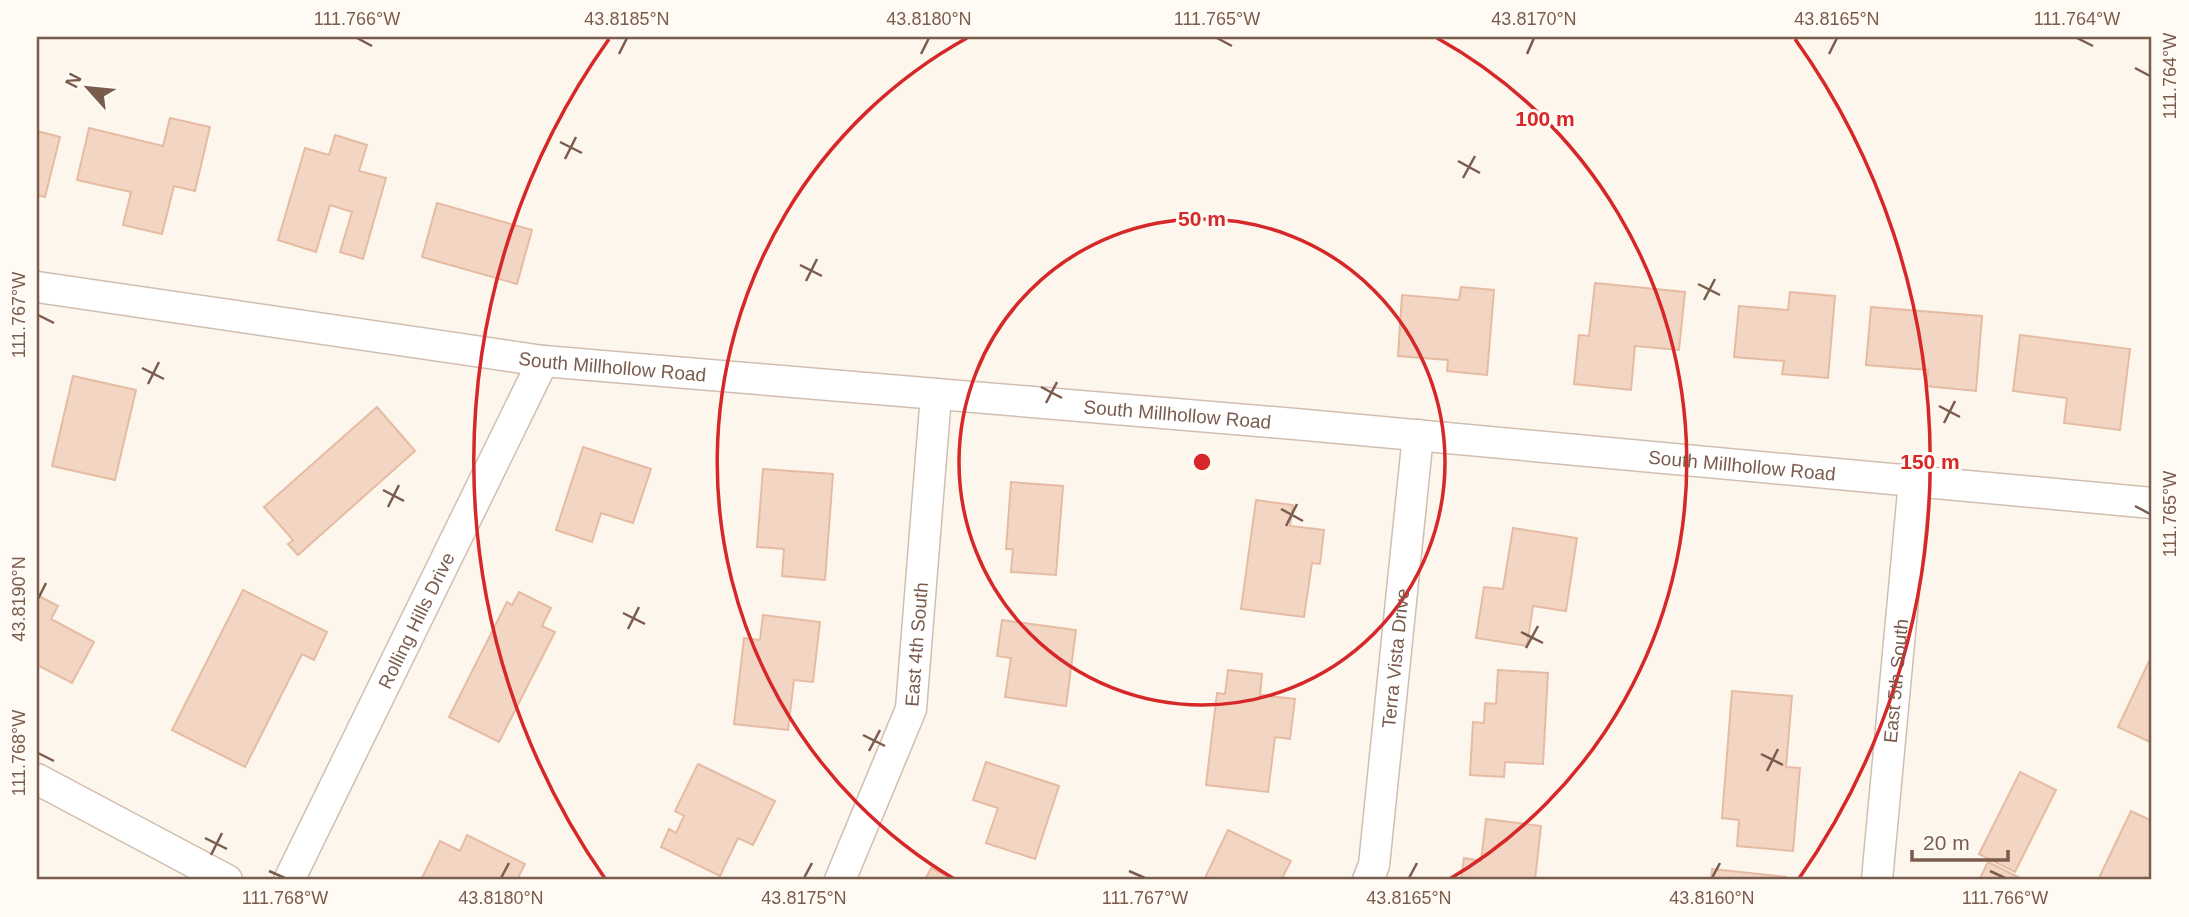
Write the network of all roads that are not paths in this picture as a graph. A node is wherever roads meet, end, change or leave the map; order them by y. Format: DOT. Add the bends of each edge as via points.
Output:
graph roads {
  1 [pos="37,287"];
  2 [pos="543,361"];
  3 [pos="936,395"];
  4 [pos="1418,435"];
  5 [pos="1914,481"];
  6 [pos="2152,503"];
  7 [pos="37,779"];
  8 [pos="227,880"];
  9 [pos="289,880"];
  10 [pos="841,880"];
  11 [pos="1368,880"];
  12 [pos="1877,880"];
  1 -- 2 [label="street, South Millhollow Road"];
  2 -- 3 [label="street, South Millhollow Road"];
  2 -- 9 [label="street, Rolling Hills Drive"];
  3 -- 4 [label="street, South Millhollow Road"];
  3 -- 10 [label="street, East 4th South" via="911,709"];
  4 -- 5 [label="street, South Millhollow Road"];
  4 -- 11 [label="street, Terra Vista Drive" via="1374,865"];
  5 -- 6 [label="street, South Millhollow Road"];
  5 -- 12 [label="street, East 5th South"];
  7 -- 8 [label="street"];
}
